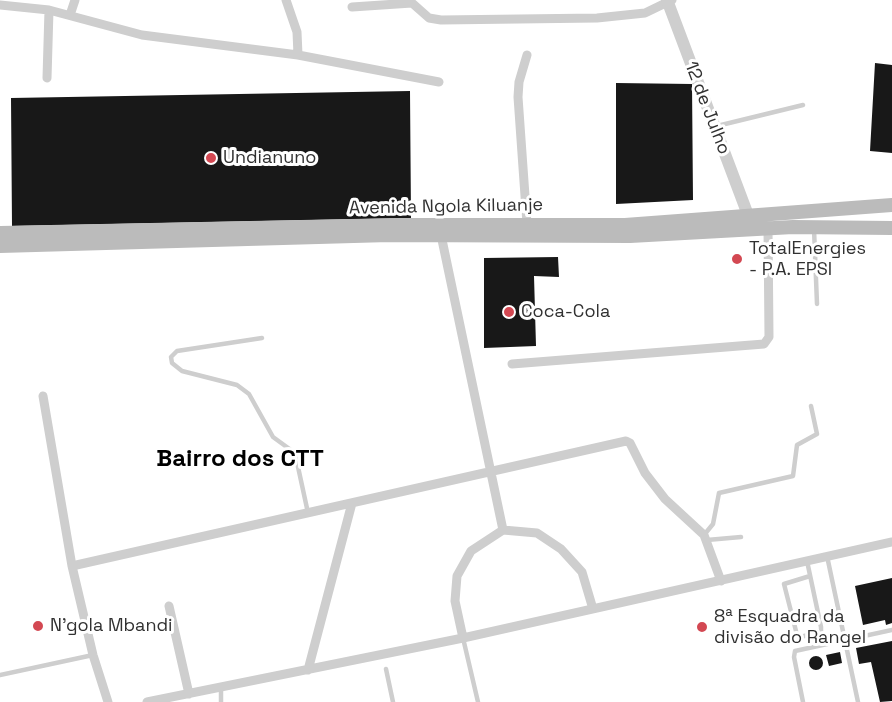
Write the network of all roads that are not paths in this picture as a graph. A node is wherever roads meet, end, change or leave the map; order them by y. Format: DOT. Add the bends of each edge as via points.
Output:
graph roads {
  1 [pos="22,0"];
  2 [pos="75,0"];
  3 [pos="286,0"];
  4 [pos="669,1"];
  5 [pos="0,5"];
  6 [pos="35,5"];
  7 [pos="352,7"];
  8 [pos="50,10"];
  9 [pos="70,15"];
  10 [pos="298,55"];
  11 [pos="527,55"];
  12 [pos="47,78"];
  13 [pos="438,82"];
  14 [pos="803,105"];
  15 [pos="715,127"];
  16 [pos="892,205"];
  17 [pos="748,215"];
  18 [pos="527,224"];
  19 [pos="814,228"];
  20 [pos="892,228"];
  21 [pos="768,229"];
  22 [pos="0,233"];
  23 [pos="441,235"];
  24 [pos="0,246"];
  25 [pos="817,304"];
  26 [pos="262,338"];
  27 [pos="512,364"];
  28 [pos="43,396"];
  29 [pos="811,406"];
  30 [pos="491,470"];
  31 [pos="352,503"];
  32 [pos="308,513"];
  33 [pos="503,530"];
  34 [pos="741,537"];
  35 [pos="706,538"];
  36 [pos="892,542"];
  37 [pos="827,556"];
  38 [pos="807,561"];
  39 [pos="72,566"];
  40 [pos="810,576"];
  41 [pos="722,581"];
  42 [pos="169,606"];
  43 [pos="593,609"];
  44 [pos="892,630"];
  45 [pos="463,638"];
  46 [pos="845,640"];
  47 [pos="93,655"];
  48 [pos="386,669"];
  49 [pos="308,670"];
  50 [pos="0,675"];
  51 [pos="221,688"];
  52 [pos="189,694"];
  53 [pos="108,702"];
  54 [pos="147,702"];
  55 [pos="220,702"];
  56 [pos="393,702"];
  57 [pos="478,702"];
  58 [pos="803,702"];
  59 [pos="858,702"];
  1 -- 6 [label="street"];
  2 -- 9 [label="street"];
  3 -- 10 [label="street" via="297,32"];
  4 -- 7 [label="street" via="632,16 597,18 441,20 429,18 412,3"];
  4 -- 15 [label="street, 12 de Julho"];
  5 -- 6 [label="street"];
  6 -- 8 [label="street"];
  8 -- 9 [label="street"];
  8 -- 12 [label="street"];
  9 -- 10 [label="street" via="142,35"];
  10 -- 13 [label="street"];
  11 -- 18 [label="street" via="518,97"];
  14 -- 15 [label="lane"];
  15 -- 17 [label="street, 12 de Julho"];
  16 -- 17 [label="main road, Avenida Ngola Kiluanje"];
  17 -- 18 [label="main road, Avenida Ngola Kiluanje" via="626,225"];
  18 -- 22 [label="main road, Avenida Ngola Kiluanje"];
  19 -- 20 [label="main road, Avenida Ngola Kiluanje"];
  19 -- 21 [label="main road, Avenida Ngola Kiluanje"];
  19 -- 25 [label="lane"];
  21 -- 23 [label="main road, Avenida Ngola Kiluanje" via="630,236"];
  21 -- 27 [label="street" via="768,337 764,344"];
  23 -- 24 [label="main road, Avenida Ngola Kiluanje"];
  23 -- 30 [label="street"];
  26 -- 32 [label="lane" via="177,351 171,357 172,363 182,371 237,385 249,394 273,437 295,453"];
  28 -- 39 [label="street"];
  29 -- 35 [label="lane" via="817,434 797,446 793,476 719,493"];
  30 -- 31 [label="street"];
  30 -- 33 [label="street"];
  30 -- 35 [label="street" via="626,441 665,499"];
  31 -- 32 [label="street"];
  31 -- 49 [label="street"];
  32 -- 39 [label="street"];
  33 -- 43 [label="street" via="537,533 567,553 582,572"];
  33 -- 45 [label="street" via="471,551 457,576 455,601"];
  34 -- 35 [label="lane"];
  35 -- 41 [label="street"];
  36 -- 37 [label="street"];
  37 -- 38 [label="street"];
  37 -- 46 [label="lane"];
  38 -- 40 [label="lane"];
  38 -- 41 [label="street"];
  39 -- 47 [label="street"];
  40 -- 40 [label="lane" via="821,632 800,637 796,635 784,584"];
  41 -- 43 [label="street"];
  42 -- 52 [label="street"];
  43 -- 45 [label="street"];
  44 -- 46 [label="lane"];
  45 -- 49 [label="street"];
  45 -- 57 [label="lane"];
  46 -- 58 [label="lane" via="795,651"];
  46 -- 59 [label="lane"];
  47 -- 50 [label="lane"];
  47 -- 53 [label="street"];
  48 -- 56 [label="lane"];
  49 -- 51 [label="street"];
  51 -- 52 [label="street"];
  51 -- 55 [label="lane"];
  52 -- 54 [label="street"];
}
